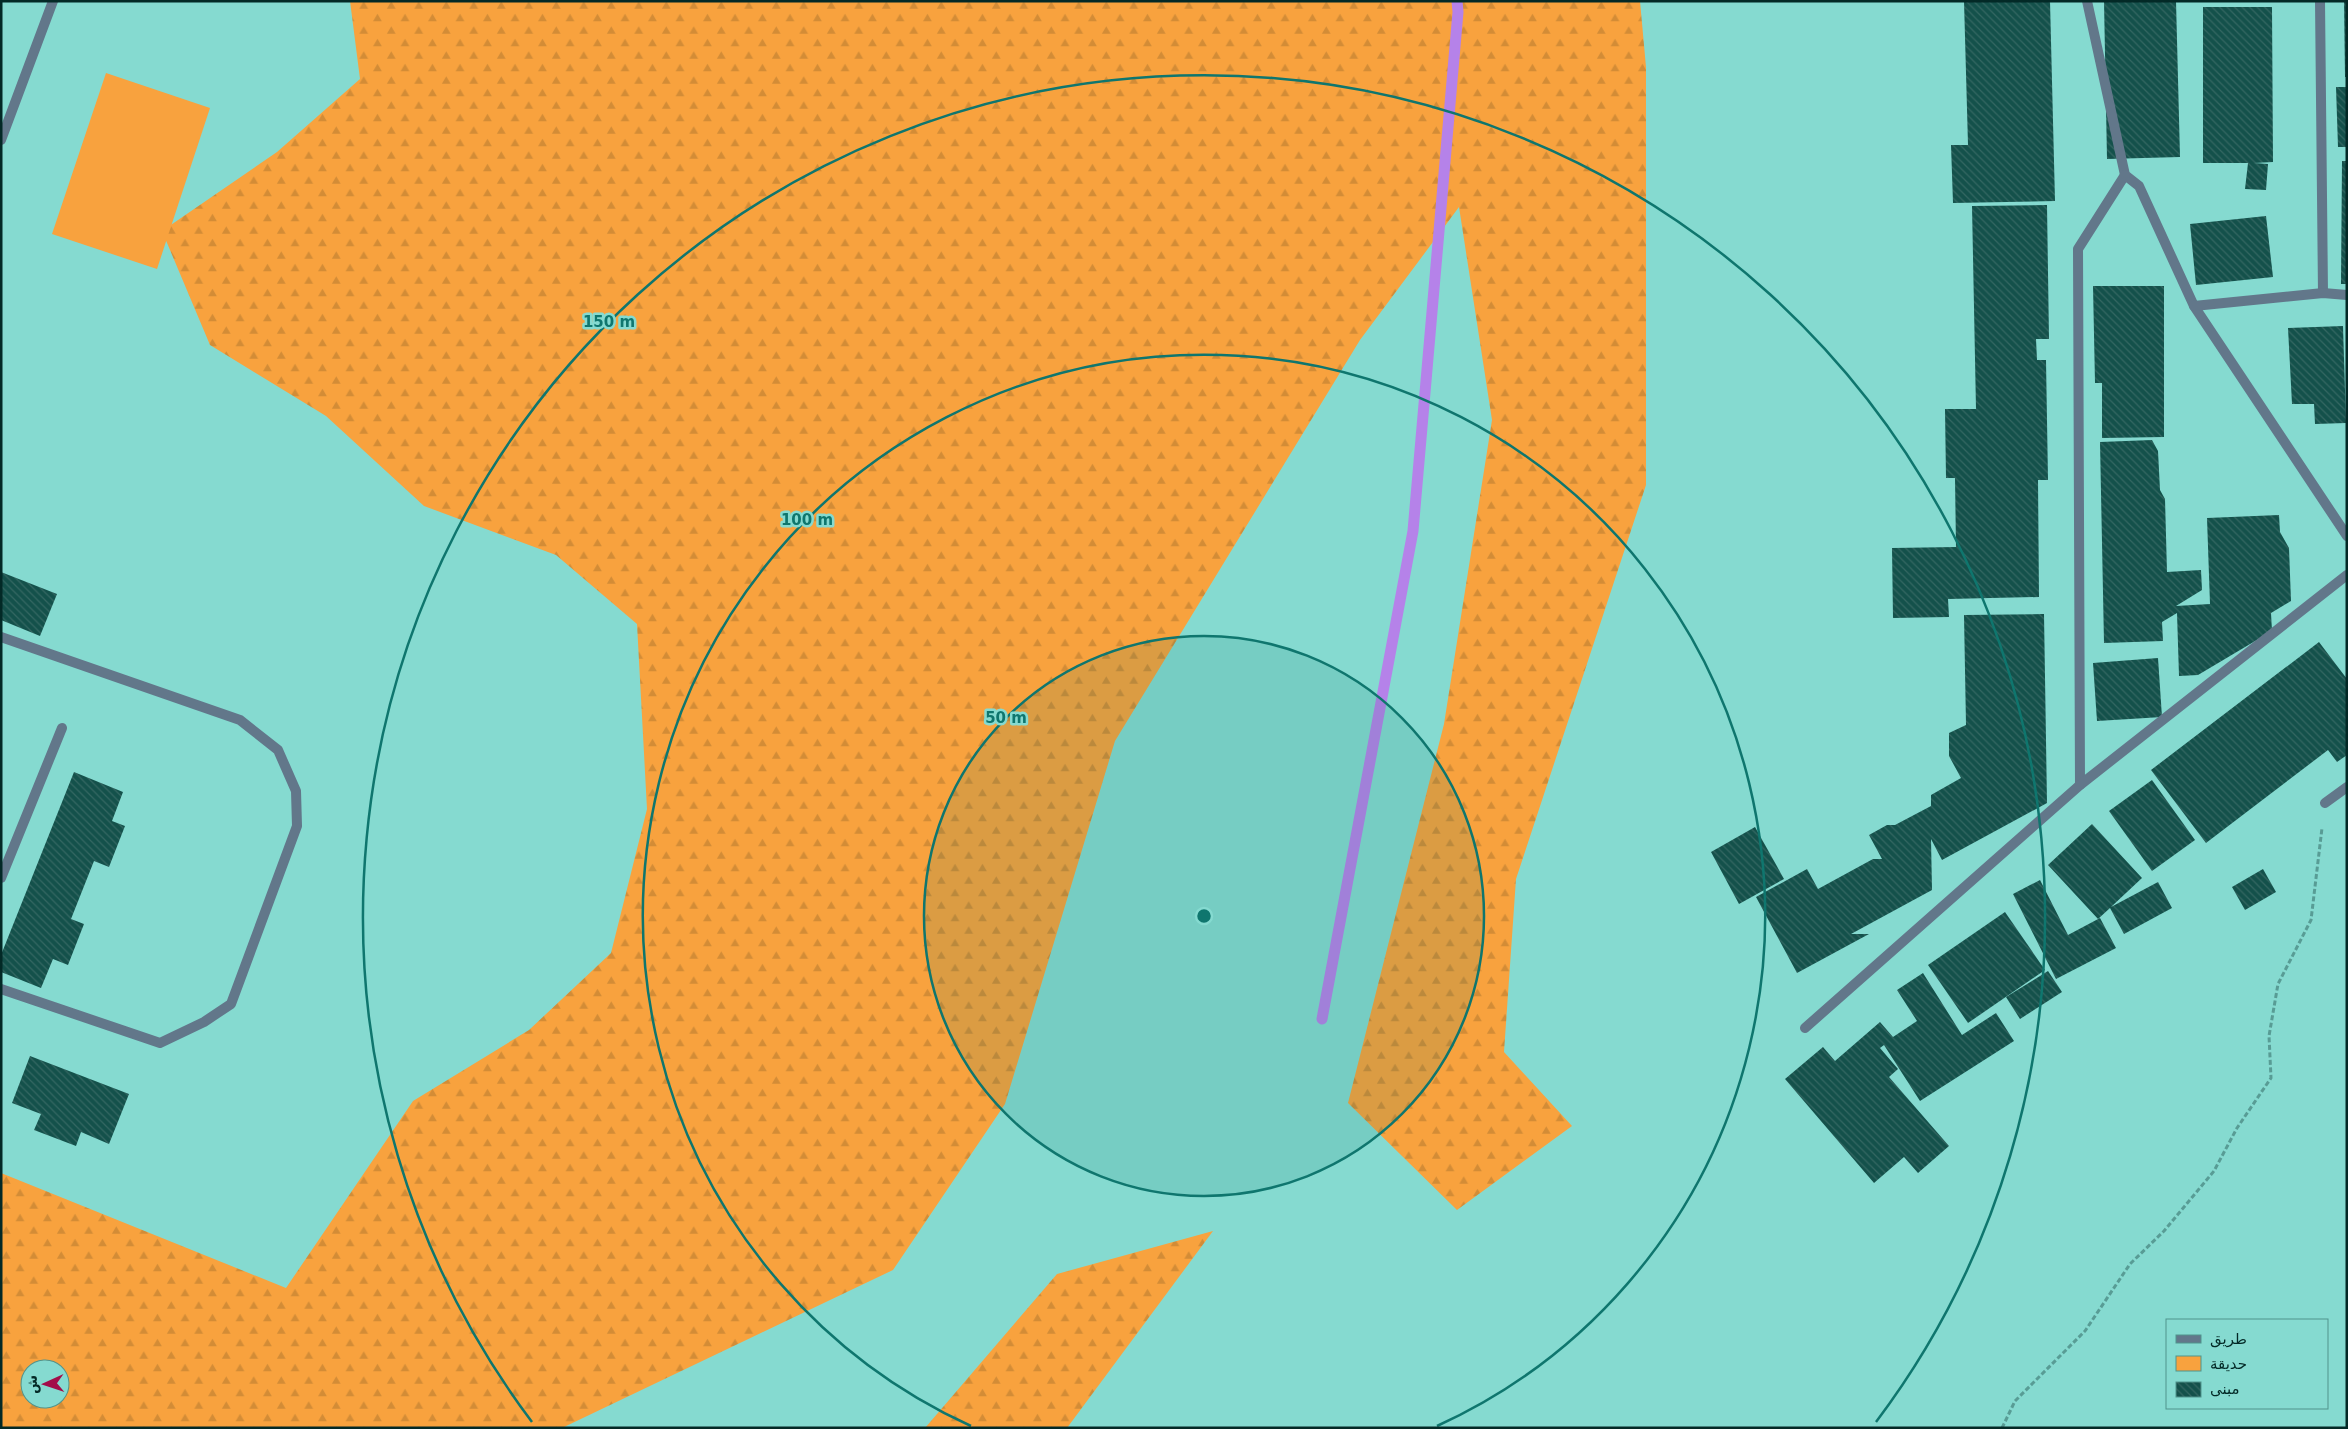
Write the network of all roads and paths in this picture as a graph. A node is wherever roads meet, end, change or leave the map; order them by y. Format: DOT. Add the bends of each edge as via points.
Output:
graph roads {
  1 [pos="53,1"];
  2 [pos="2087,1"];
  3 [pos="2320,1"];
  4 [pos="1,140"];
  5 [pos="2125,175"];
  6 [pos="2323,293"];
  7 [pos="2347,295"];
  8 [pos="2194,306"];
  9 [pos="2347,536"];
  10 [pos="2347,575"];
  11 [pos="1,637"];
  12 [pos="62,728"];
  13 [pos="2080,785"];
  14 [pos="2347,787"];
  15 [pos="2325,803"];
  16 [pos="1,878"];
  17 [pos="1,988"];
  18 [pos="1805,1028"];
  19 [pos="2002,1428"];
  1 -- 4 [label="street"];
  2 -- 5 [label="street"];
  3 -- 6 [label="street"];
  5 -- 8 [label="street" via="2139,186"];
  5 -- 13 [label="street" via="2078,250"];
  6 -- 7 [label="street"];
  6 -- 8 [label="street"];
  8 -- 9 [label="street"];
  10 -- 13 [label="street"];
  11 -- 17 [label="street" via="240,720 278,750 296,791 296,826 231,1004 204,1022 160,1043"];
  12 -- 16 [label="street"];
  13 -- 18 [label="street"];
  14 -- 15 [label="street"];
  15 -- 19 [label="path" via="2311,920 2278,984 2269,1036 2272,1078 2237,1128 2214,1171 2164,1231 2130,1264 2085,1331 2015,1401"];
}
